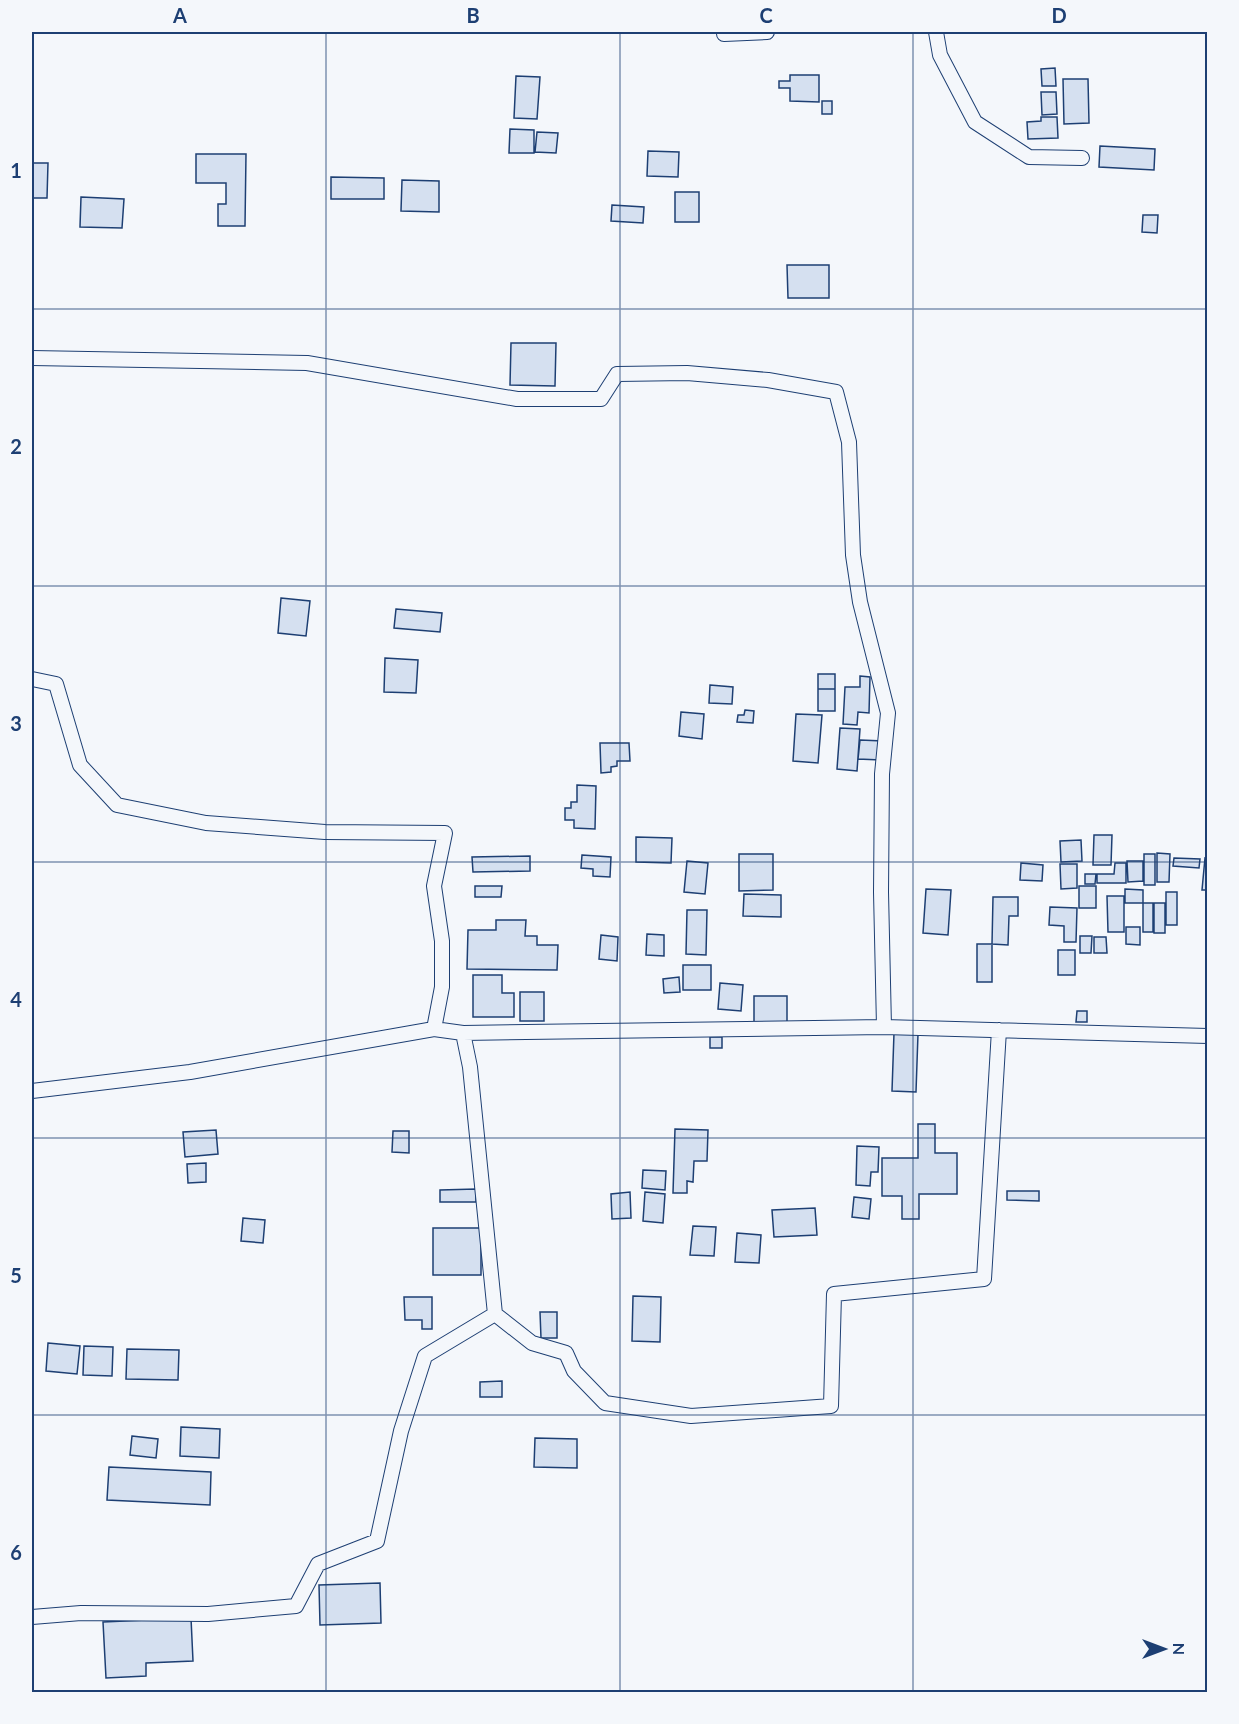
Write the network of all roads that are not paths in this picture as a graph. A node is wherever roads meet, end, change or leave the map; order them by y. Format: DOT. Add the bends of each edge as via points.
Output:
graph roads {
  1 [pos="724,32"];
  2 [pos="767,32"];
  3 [pos="936,32"];
  4 [pos="1082,158"];
  5 [pos="32,358"];
  6 [pos="32,679"];
  7 [pos="884,1027"];
  8 [pos="434,1029"];
  9 [pos="999,1030"];
  10 [pos="463,1033"];
  11 [pos="1208,1036"];
  12 [pos="32,1091"];
  13 [pos="495,1314"];
  14 [pos="32,1617"];
  1 -- 2 [label="street"];
  3 -- 4 [label="street" via="940,55 975,122 1029,157"];
  5 -- 7 [label="street" via="308,363 517,399 601,399 617,374 687,373 768,380 836,392 849,442 853,555 860,602 888,713 882,774"];
  6 -- 8 [label="street" via="56,684 80,765 117,805 206,823 325,832 445,833 435,886 442,941 442,987"];
  7 -- 9 [label="street"];
  7 -- 10 [label="street"];
  8 -- 10 [label="street"];
  8 -- 12 [label="street" via="190,1072"];
  9 -- 11 [label="street"];
  9 -- 13 [label="street" via="984,1279 834,1294 831,1406 691,1416 606,1402 574,1371 566,1353 532,1343"];
  10 -- 13 [label="street" via="470,1067"];
  13 -- 14 [label="street" via="425,1356 401,1431 378,1541 318,1564 296,1606 208,1614 81,1613"];
}
